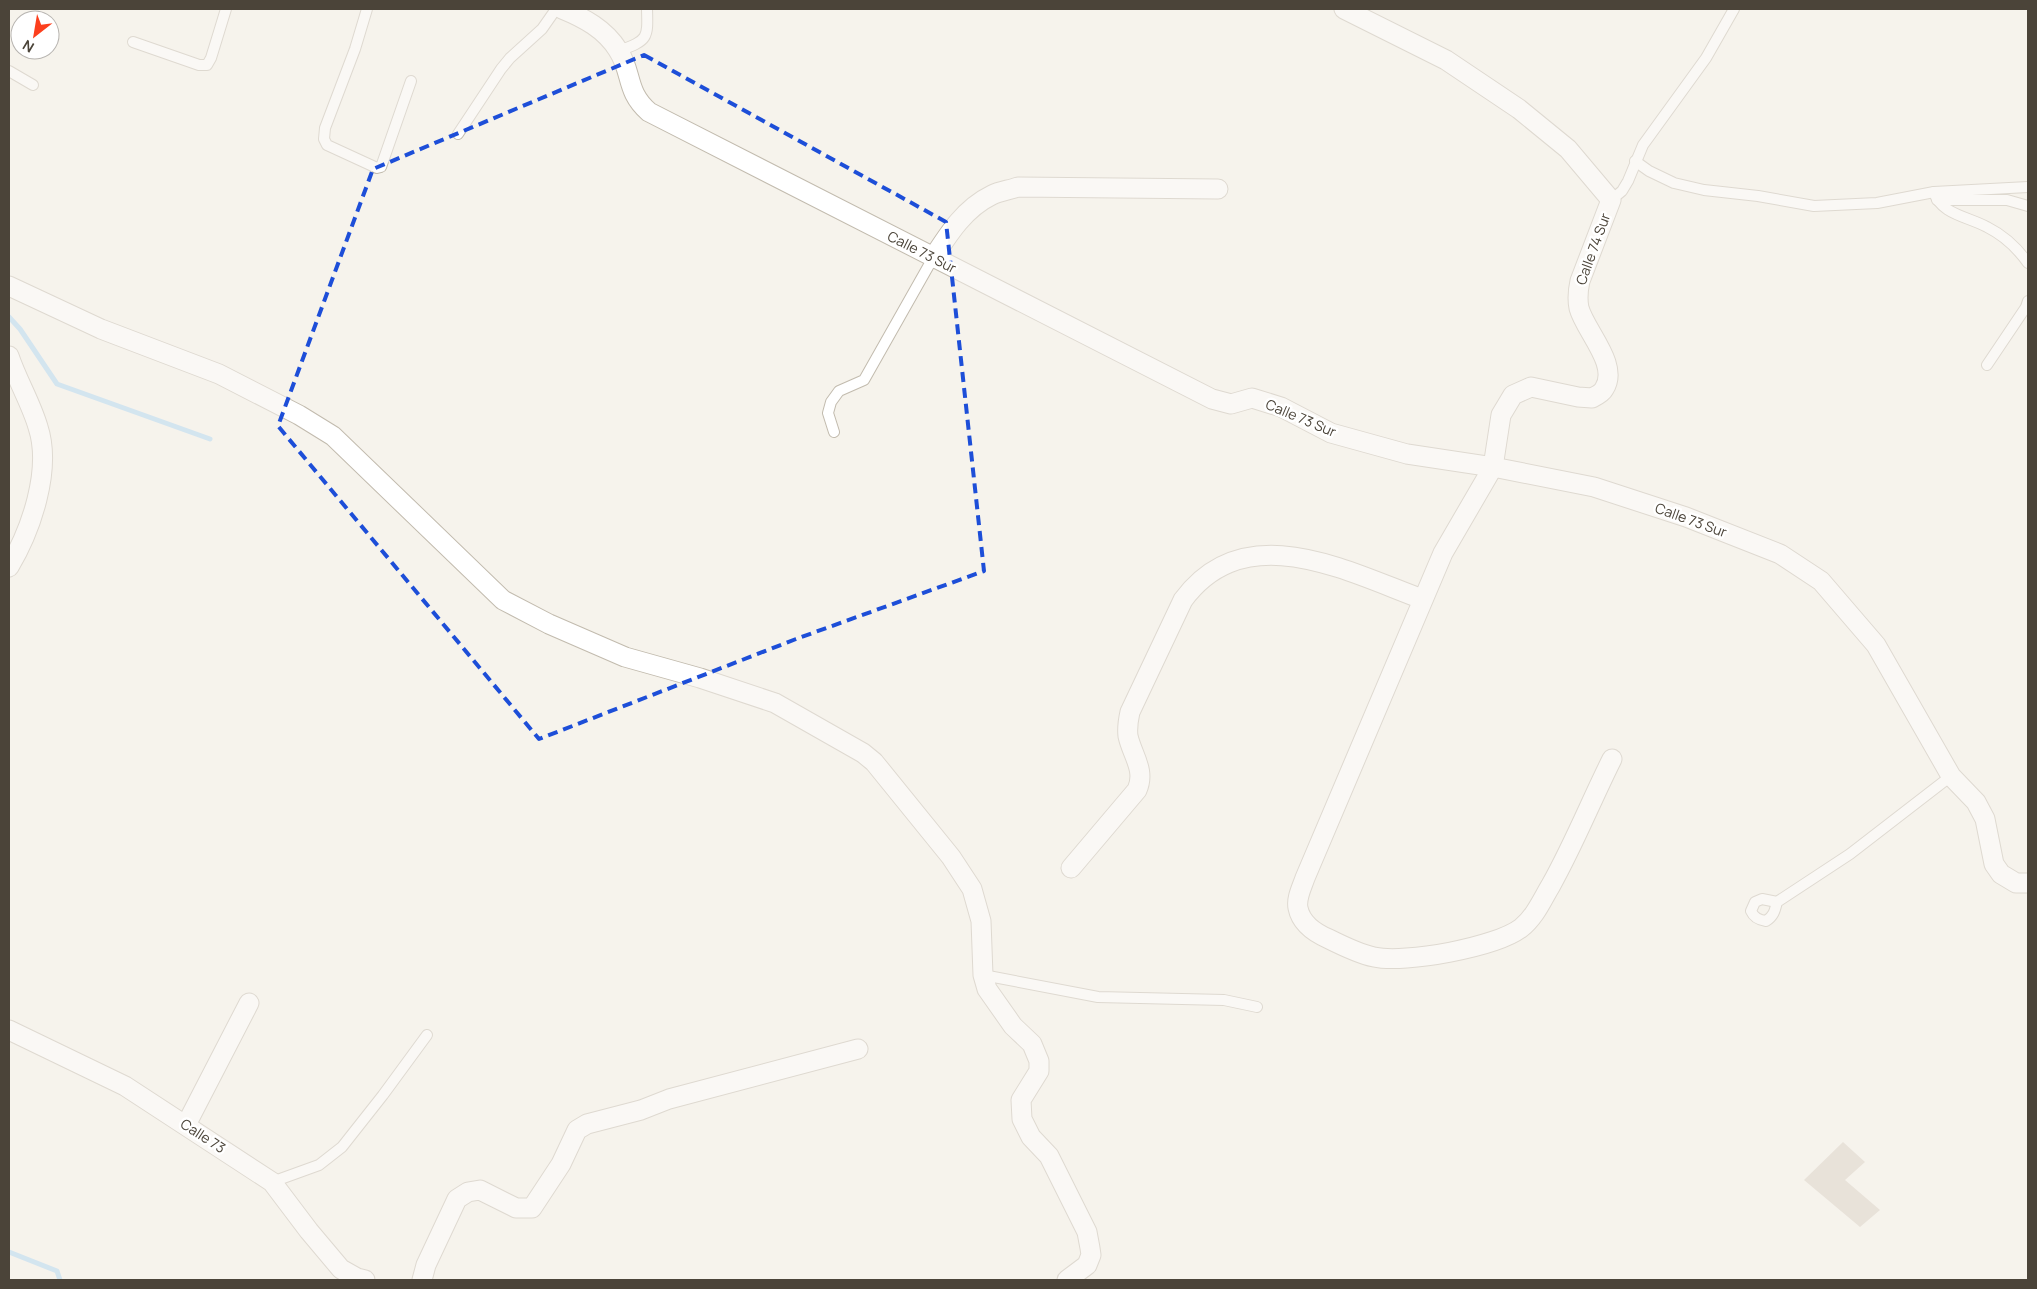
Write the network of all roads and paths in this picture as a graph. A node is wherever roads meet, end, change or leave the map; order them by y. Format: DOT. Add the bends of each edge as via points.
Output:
graph roads {
  1 [pos="226,9"];
  2 [pos="367,9"];
  3 [pos="556,9"];
  4 [pos="562,9"];
  5 [pos="647,9"];
  6 [pos="1344,9"];
  7 [pos="1734,9"];
  8 [pos="133,42"];
  9 [pos="619,51"];
  10 [pos="9,71"];
  11 [pos="411,81"];
  12 [pos="33,85"];
  13 [pos="458,134"];
  14 [pos="1635,161"];
  15 [pos="2028,187"];
  16 [pos="1218,189"];
  17 [pos="1936,196"];
  18 [pos="1611,200"];
  19 [pos="2028,206"];
  20 [pos="933,258"];
  21 [pos="2028,263"];
  22 [pos="9,286"];
  23 [pos="2028,301"];
  24 [pos="9,356"];
  25 [pos="1987,365"];
  26 [pos="834,432"];
  27 [pos="1493,467"];
  28 [pos="9,567"];
  29 [pos="1422,599"];
  30 [pos="1612,759"];
  31 [pos="1951,776"];
  32 [pos="1071,868"];
  33 [pos="2028,884"];
  34 [pos="1777,902"];
  35 [pos="983,975"];
  36 [pos="249,1003"];
  37 [pos="1257,1007"];
  38 [pos="9,1030"];
  39 [pos="427,1035"];
  40 [pos="858,1049"];
  41 [pos="186,1125"];
  42 [pos="272,1182"];
  43 [pos="365,1280"];
  44 [pos="422,1280"];
  45 [pos="1067,1280"];
  1 -- 8 [label="lane" via="211,58 206,64"];
  2 -- 11 [label="lane" via="325,128 327,145 377,168 380,166"];
  3 -- 13 [label="lane" via="542,29 501,69"];
  4 -- 9 [label="street, Calle 73 Sur" via="604,32"];
  5 -- 9 [label="lane" via="645,38 639,44"];
  6 -- 18 [label="street, Calle 74 Sur" via="1446,60 1519,109 1568,149"];
  7 -- 14 [label="lane" via="1706,58 1643,144"];
  9 -- 20 [label="street, Calle 73 Sur" via="632,91 650,112"];
  10 -- 12 [label="lane"];
  14 -- 17 [label="lane" via="1674,184 1814,206"];
  14 -- 18 [label="lane" via="1622,191"];
  15 -- 17 [label="lane"];
  16 -- 20 [label="street" via="1018,187 975,205 958,222"];
  17 -- 19 [label="lane" via="2007,200"];
  17 -- 21 [label="lane" via="1953,212 1988,227 2011,244"];
  18 -- 27 [label="street, Calle 74 Sur" via="1577,294 1579,309 1605,358 1610,376 1604,390 1592,398 1531,387 1513,395 1501,415"];
  20 -- 26 [label="lane" via="864,380 839,391 831,402 828,413"];
  20 -- 27 [label="street, Calle 73 Sur" via="1212,399 1231,404 1252,398 1281,407 1331,433 1407,454"];
  22 -- 35 [label="street" via="101,328 220,374 333,436 502,600 625,657 775,703 863,753 874,762 972,889 980,921"];
  23 -- 25 [label="lane"];
  24 -- 28 [label="street" via="39,428 42,450 36,506"];
  27 -- 29 [label="street" via="1443,553"];
  27 -- 31 [label="street, Calle 73 Sur" via="1594,487 1686,517 1780,554 1821,581 1876,645"];
  29 -- 30 [label="street" via="1304,878 1298,910 1309,927 1341,945 1387,959 1450,952 1511,934 1537,911 1572,847"];
  29 -- 32 [label="street" via="1323,562 1288,555 1234,560 1210,572 1183,600 1130,712 1128,738 1141,782"];
  31 -- 33 [label="street, Calle 73 Sur" via="1976,802 1985,818 1994,864 2001,874"];
  31 -- 34 [label="lane" via="1850,854"];
  35 -- 37 [label="lane" via="1098,997 1224,1000"];
  35 -- 45 [label="street" via="987,989 1032,1044 1039,1061 1039,1071 1021,1100 1022,1119 1031,1137 1049,1156 1087,1232 1091,1256 1087,1265"];
  36 -- 41 [label="street"];
  38 -- 41 [label="street, Calle 73" via="125,1086"];
  39 -- 42 [label="lane" via="342,1146 319,1165"];
  40 -- 44 [label="street" via="587,1124 577,1130 561,1164 532,1208 516,1208 480,1190 468,1192 457,1199"];
  41 -- 42 [label="street, Calle 73"];
  42 -- 43 [label="street, Calle 73" via="341,1269"];
}
